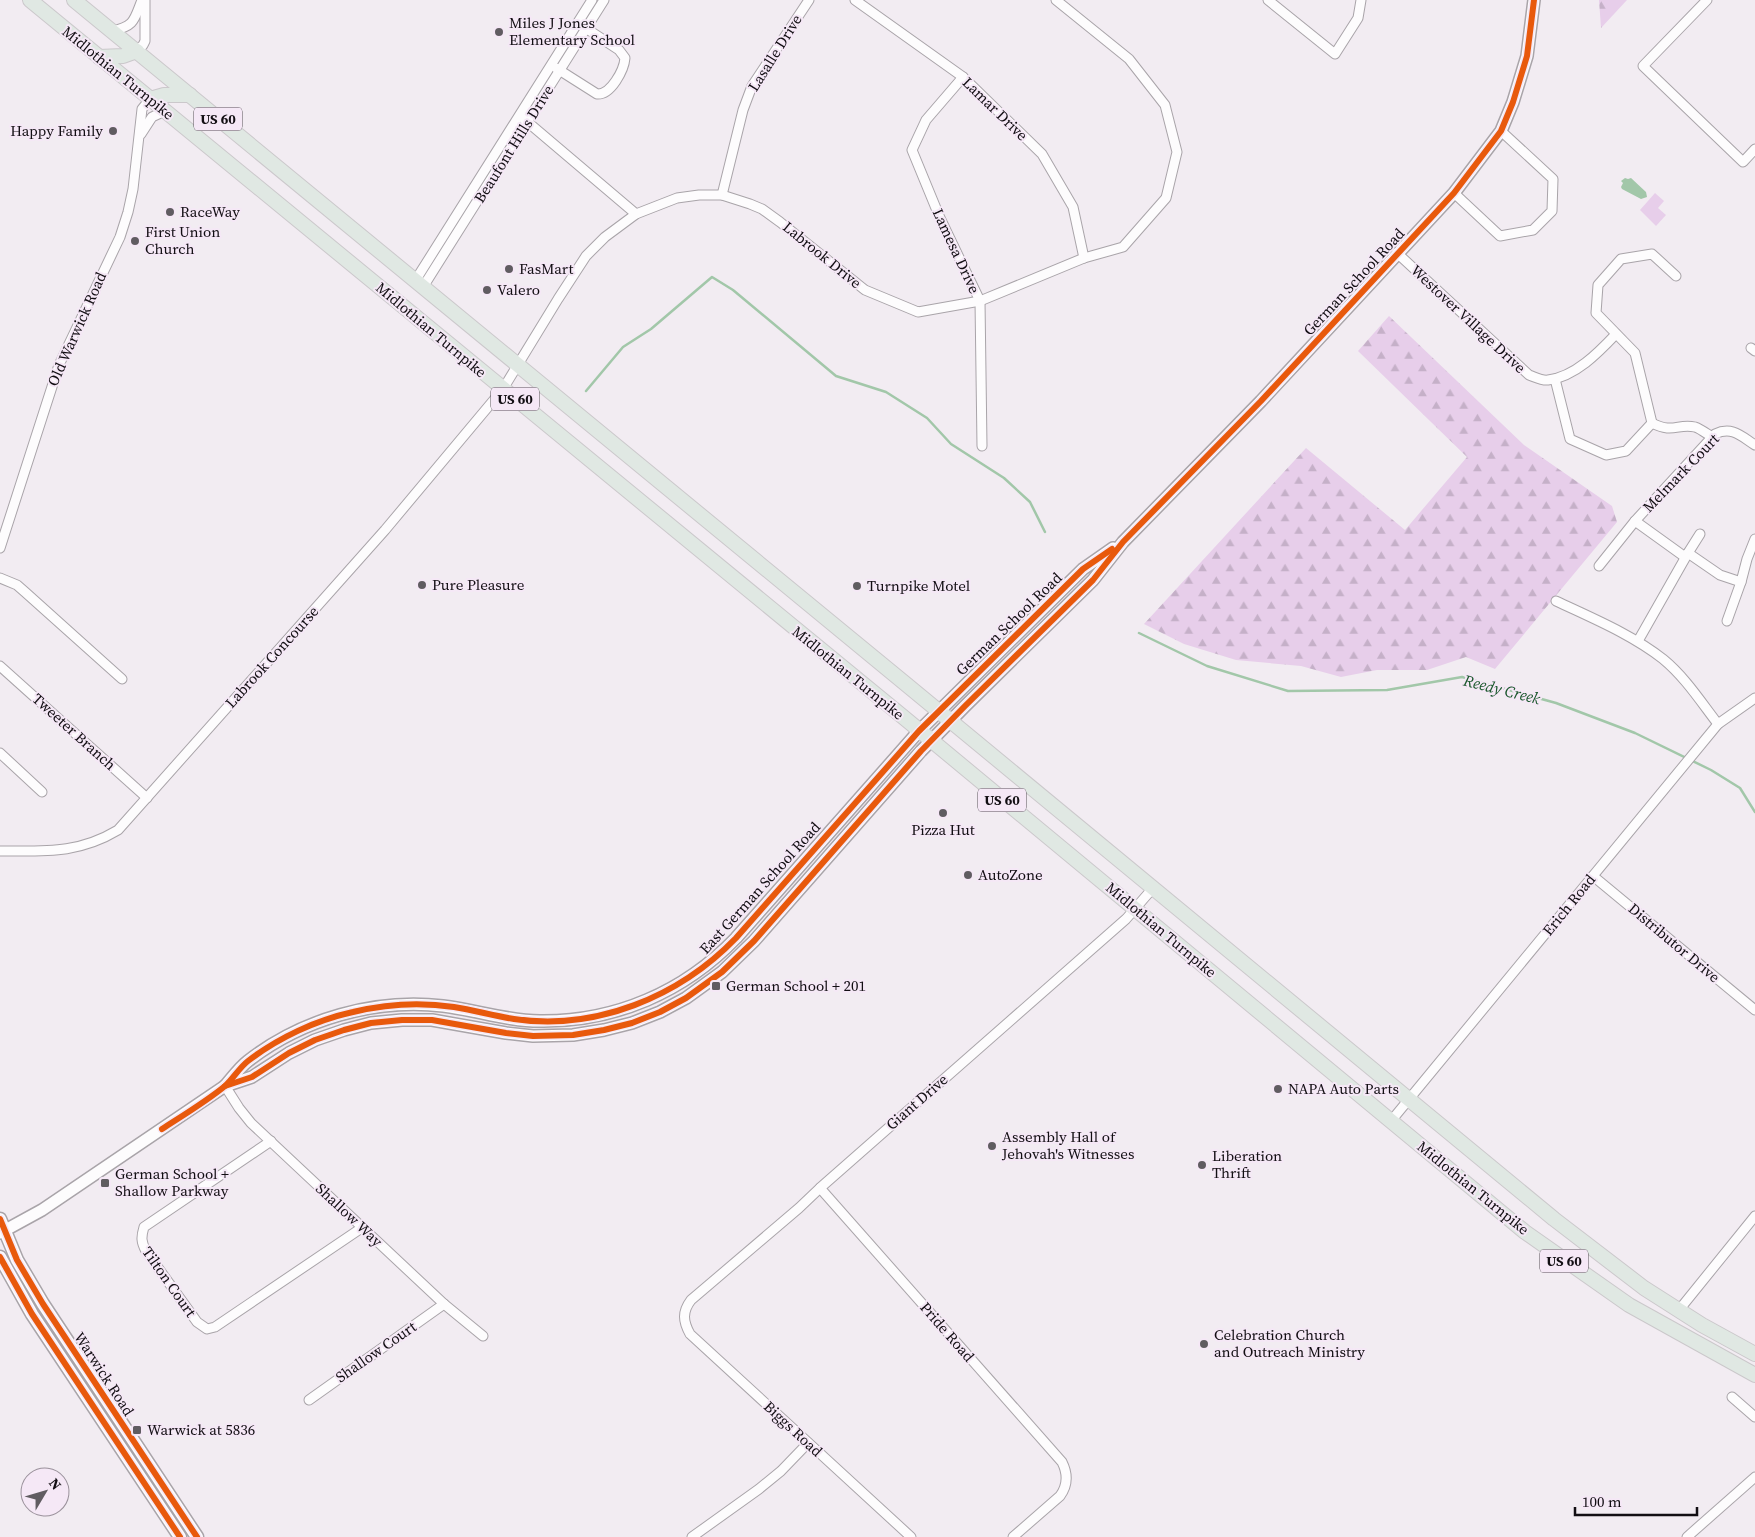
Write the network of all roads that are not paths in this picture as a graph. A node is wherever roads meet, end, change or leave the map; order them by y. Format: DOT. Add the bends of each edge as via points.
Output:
graph roads {
  1 [pos="30,0"];
  2 [pos="74,0"];
  3 [pos="144,0"];
  4 [pos="592,0"];
  5 [pos="604,0"];
  6 [pos="809,0"];
  7 [pos="855,0"];
  8 [pos="1056,0"];
  9 [pos="1268,0"];
  10 [pos="1361,0"];
  11 [pos="1534,0"];
  12 [pos="1707,0"];
  13 [pos="578,23"];
  14 [pos="586,29"];
  15 [pos="112,31"];
  16 [pos="137,51"];
  17 [pos="99,56"];
  18 [pos="551,65"];
  19 [pos="560,71"];
  20 [pos="962,77"];
  21 [pos="190,96"];
  22 [pos="150,99"];
  23 [pos="165,111"];
  24 [pos="520,116"];
  25 [pos="527,122"];
  26 [pos="1501,131"];
  27 [pos="139,139"];
  28 [pos="1755,148"];
  29 [pos="1454,193"];
  30 [pos="722,195"];
  31 [pos="636,214"];
  32 [pos="1397,253"];
  33 [pos="1084,258"];
  34 [pos="1676,276"];
  35 [pos="419,284"];
  36 [pos="980,301"];
  37 [pos="1616,334"];
  38 [pos="518,366"];
  39 [pos="1555,379"];
  40 [pos="503,389"];
  41 [pos="1652,423"];
  42 [pos="1712,437"];
  43 [pos="1755,445"];
  44 [pos="982,446"];
  45 [pos="1635,522"];
  46 [pos="1700,534"];
  47 [pos="1755,539"];
  48 [pos="1123,542"];
  49 [pos="0,548"];
  50 [pos="1686,555"];
  51 [pos="1599,566"];
  52 [pos="0,578"];
  53 [pos="1741,582"];
  54 [pos="1556,601"];
  55 [pos="1728,621"];
  56 [pos="1638,641"];
  57 [pos="0,666"];
  58 [pos="122,679"];
  59 [pos="1755,698"];
  60 [pos="939,711"];
  61 [pos="950,721"];
  62 [pos="1718,724"];
  63 [pos="919,731"];
  64 [pos="931,741"];
  65 [pos="0,753"];
  66 [pos="42,792"];
  67 [pos="147,798"];
  68 [pos="0,851"];
  69 [pos="1593,876"];
  70 [pos="1152,888"];
  71 [pos="1135,909"];
  72 [pos="756,916"];
  73 [pos="766,926"];
  74 [pos="1755,1010"];
  75 [pos="224,1086"];
  76 [pos="1410,1100"];
  77 [pos="1391,1121"];
  78 [pos="271,1141"];
  79 [pos="820,1188"];
  80 [pos="1755,1216"];
  81 [pos="363,1227"];
  82 [pos="1,1228"];
  83 [pos="0,1257"];
  84 [pos="444,1304"];
  85 [pos="1679,1310"];
  86 [pos="684,1316"];
  87 [pos="483,1336"];
  88 [pos="1755,1354"];
  89 [pos="1755,1375"];
  90 [pos="1732,1398"];
  91 [pos="309,1400"];
  92 [pos="1755,1417"];
  93 [pos="808,1443"];
  94 [pos="1755,1477"];
  95 [pos="180,1537"];
  96 [pos="197,1537"];
  97 [pos="692,1537"];
  98 [pos="911,1537"];
  99 [pos="1013,1537"];
  100 [pos="1687,1537"];
  1 -- 17 [label="main road, Midlothian Turnpike / US 60"];
  2 -- 15 [label="main road, Midlothian Turnpike / US 60"];
  3 -- 15 [label="street" via="132,24"];
  3 -- 16 [label="street" via="145,41"];
  4 -- 13 [label="street, Beaufont Hills Drive"];
  5 -- 14 [label="street, Beaufont Hills Drive"];
  6 -- 30 [label="street, Lasalle Drive" via="750,92"];
  7 -- 20 [label="street, Lamar Drive"];
  8 -- 33 [label="street, Labrook Drive" via="1129,59 1165,105 1177,152 1166,198 1124,247"];
  9 -- 10 [label="street" via="1335,54 1358,18"];
  11 -- 26 [label="street, German School Road" via="1527,56"];
  12 -- 28 [label="street" via="1643,66 1743,162"];
  13 -- 14 [label="street"];
  13 -- 18 [label="street, Beaufont Hills Drive"];
  14 -- 19 [label="street, Beaufont Hills Drive"];
  14 -- 19 [label="street" via="619,50 625,58 610,89 597,94"];
  15 -- 16 [label="main road, Midlothian Turnpike / US 60"];
  16 -- 17 [label="main road" via="123,56"];
  16 -- 21 [label="main road, Midlothian Turnpike / US 60"];
  17 -- 22 [label="main road, Midlothian Turnpike / US 60"];
  18 -- 19 [label="street"];
  18 -- 24 [label="street, Beaufont Hills Drive"];
  19 -- 25 [label="street, Beaufont Hills Drive"];
  20 -- 33 [label="street, Lamar Drive" via="1042,154 1073,207"];
  20 -- 36 [label="street, Lamesa Drive" via="926,120 912,150"];
  21 -- 22 [label="main road" via="164,95"];
  21 -- 35 [label="main road, Midlothian Turnpike / US 60"];
  22 -- 23 [label="main road, Midlothian Turnpike / US 60"];
  22 -- 27 [label="street, Old Warwick Road" via="142,110"];
  23 -- 27 [label="street, Old Warwick Road" via="152,117"];
  23 -- 40 [label="main road, Midlothian Turnpike / US 60"];
  24 -- 25 [label="street"];
  24 -- 35 [label="street, Beaufont Hills Drive"];
  25 -- 31 [label="street"];
  25 -- 35 [label="street, Beaufont Hills Drive"];
  26 -- 29 [label="street, German School Road"];
  26 -- 29 [label="street" via="1553,179 1552,211 1533,230 1500,236"];
  27 -- 49 [label="street, Old Warwick Road" via="125,223 59,365"];
  29 -- 32 [label="street, German School Road"];
  30 -- 31 [label="street, Labrook Drive" via="677,198"];
  30 -- 36 [label="street, Labrook Drive" via="762,209 865,290 918,312"];
  31 -- 38 [label="street, Labrook Drive" via="605,237 580,265"];
  32 -- 39 [label="street, Westover Village Drive" via="1529,375"];
  32 -- 48 [label="street, German School Road" via="1261,401"];
  33 -- 36 [label="street, Labrook Drive"];
  34 -- 37 [label="street" via="1652,254 1621,259 1598,285 1596,313"];
  35 -- 38 [label="main road, Midlothian Turnpike / US 60"];
  36 -- 44 [label="street, Lamesa Drive"];
  37 -- 39 [label="street" via="1597,355 1564,377"];
  37 -- 41 [label="street" via="1636,353"];
  38 -- 40 [label="street, Labrook Drive"];
  38 -- 60 [label="main road, Midlothian Turnpike / US 60"];
  39 -- 41 [label="street" via="1570,439 1606,455 1626,451"];
  40 -- 63 [label="main road, Midlothian Turnpike / US 60"];
  40 -- 67 [label="street, Labrook Concourse" via="385,530"];
  41 -- 42 [label="street" via="1668,429 1692,426"];
  42 -- 43 [label="street, Melmark Court" via="1722,431 1732,431"];
  42 -- 45 [label="street, Melmark Court"];
  45 -- 50 [label="street, Melmark Court"];
  45 -- 51 [label="street, Melmark Court"];
  46 -- 50 [label="street"];
  47 -- 53 [label="street"];
  48 -- 60 [label="street, German School Road" via="1083,569"];
  48 -- 61 [label="street, German School Road" via="1093,580"];
  50 -- 53 [label="street, Melmark Court" via="1720,575"];
  50 -- 56 [label="street"];
  52 -- 58 [label="street" via="17,585"];
  53 -- 55 [label="street"];
  54 -- 56 [label="street"];
  56 -- 62 [label="street" via="1665,661"];
  57 -- 67 [label="street, Tweeter Branch"];
  59 -- 62 [label="street, Erich Road"];
  60 -- 61 [label="main road, Midlothian Turnpike / US 60"];
  60 -- 63 [label="street, German School Road"];
  61 -- 64 [label="street, German School Road"];
  61 -- 70 [label="main road, Midlothian Turnpike / US 60"];
  62 -- 69 [label="street, Erich Road"];
  63 -- 64 [label="main road, Midlothian Turnpike / US 60"];
  63 -- 72 [label="street, East German School Road"];
  64 -- 71 [label="main road, Midlothian Turnpike / US 60"];
  64 -- 73 [label="street, East German School Road"];
  65 -- 66 [label="street"];
  67 -- 68 [label="street, Labrook Concourse" via="118,830 83,846 61,850"];
  69 -- 74 [label="street, Distributor Drive"];
  69 -- 76 [label="street, Erich Road"];
  70 -- 71 [label="street, Giant Drive"];
  70 -- 76 [label="main road, Midlothian Turnpike / US 60"];
  71 -- 77 [label="main road, Midlothian Turnpike / US 60"];
  71 -- 79 [label="street, Giant Drive"];
  72 -- 73 [label="street"];
  72 -- 75 [label="street, East German School Road" via="726,948 692,976 668,991 628,1008 585,1018 541,1021 426,1005 360,1010 324,1020 283,1039 246,1062"];
  73 -- 75 [label="street, East German School Road" via="739,957 711,981 673,1005 632,1023 590,1033 549,1036 506,1033 432,1020 371,1024 315,1040 252,1076"];
  75 -- 78 [label="street, Shallow Way" via="245,1115"];
  75 -- 82 [label="street, East German School Road" via="51,1204"];
  76 -- 77 [label="street, Erich Road"];
  76 -- 85 [label="main road, Midlothian Turnpike / US 60" via="1577,1238"];
  77 -- 89 [label="main road, Midlothian Turnpike / US 60" via="1525,1232 1572,1266 1629,1305"];
  78 -- 81 [label="street, Shallow Way"];
  78 -- 81 [label="street, Tilton Court" via="144,1227 141,1234 146,1251 197,1322 207,1329 215,1328"];
  79 -- 86 [label="street, Giant Drive" via="691,1300"];
  79 -- 99 [label="street, Pride Road" via="1067,1470 1065,1489 1060,1496"];
  80 -- 85 [label="street"];
  81 -- 84 [label="street, Shallow Way"];
  82 -- 96 [label="main road, Warwick Road" via="44,1304"];
  83 -- 95 [label="main road, Warwick Road" via="32,1314"];
  84 -- 87 [label="street, Shallow Way"];
  84 -- 91 [label="street, Shallow Court"];
  85 -- 88 [label="main road, Midlothian Turnpike / US 60"];
  86 -- 93 [label="street, Biggs Road" via="684,1324 690,1334"];
  90 -- 92 [label="street"];
  93 -- 97 [label="street" via="759,1489"];
  93 -- 98 [label="street, Biggs Road"];
  94 -- 100 [label="street"];
}
